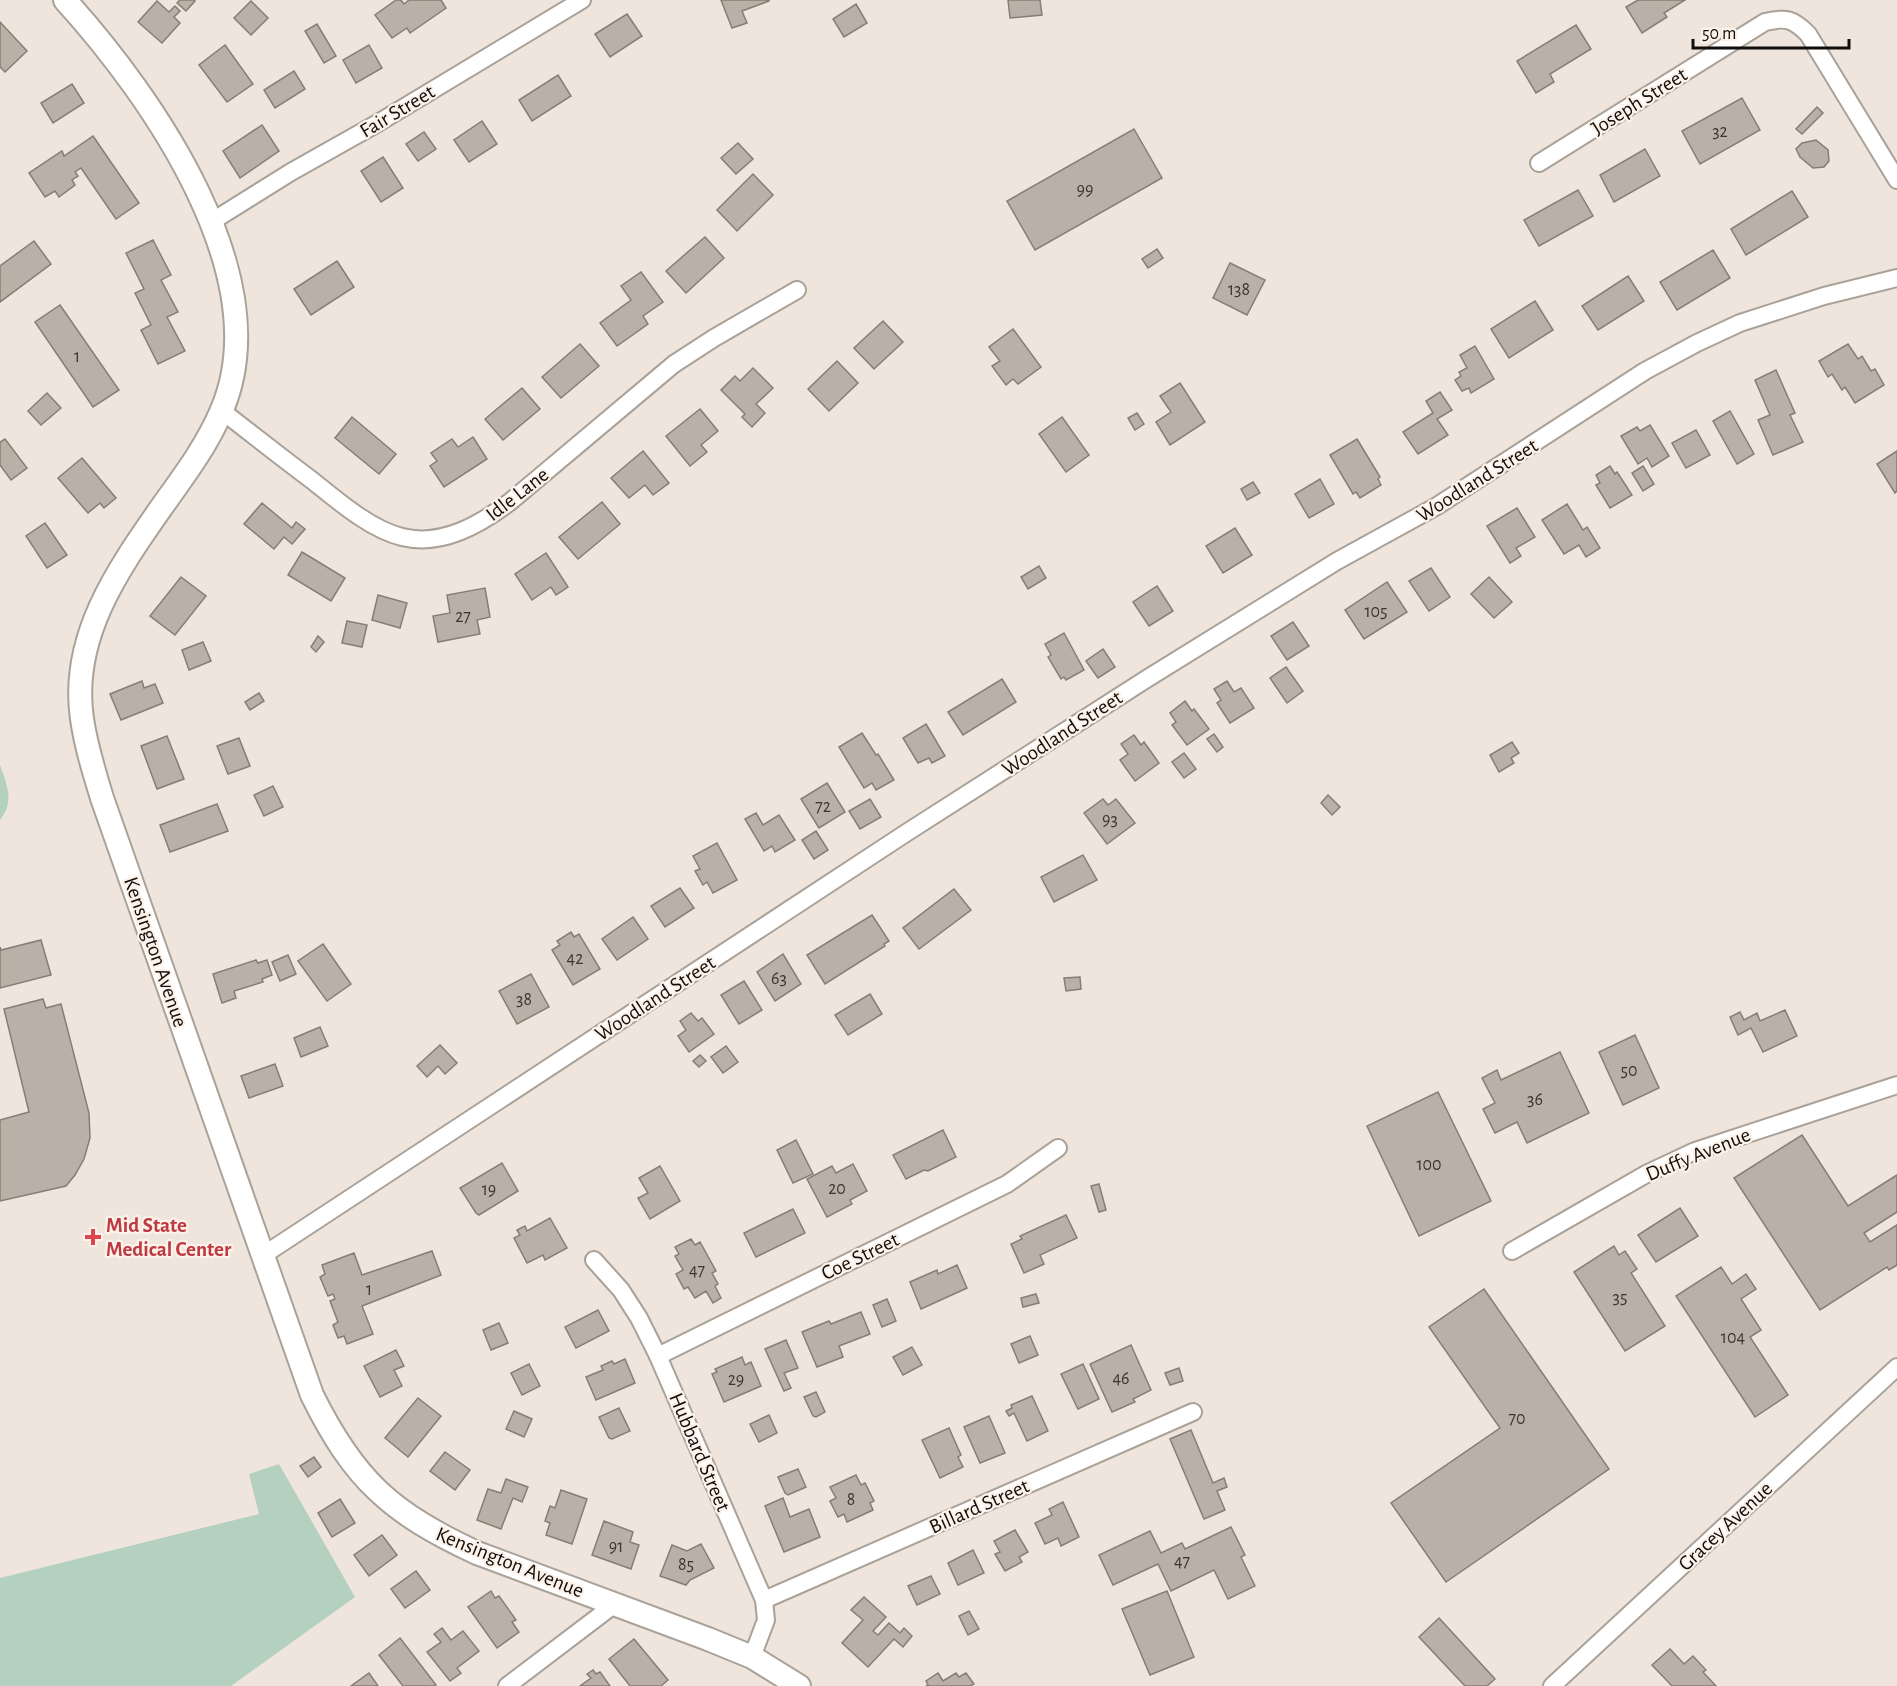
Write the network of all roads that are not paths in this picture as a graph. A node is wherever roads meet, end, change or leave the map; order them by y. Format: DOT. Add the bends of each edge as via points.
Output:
graph roads {
  1 [pos="65,0"];
  2 [pos="582,0"];
  3 [pos="1539,162"];
  4 [pos="1897,180"];
  5 [pos="211,222"];
  6 [pos="1897,278"];
  7 [pos="798,290"];
  8 [pos="222,411"];
  9 [pos="1897,1085"];
  10 [pos="1058,1148"];
  11 [pos="1512,1251"];
  12 [pos="262,1256"];
  13 [pos="594,1260"];
  14 [pos="658,1356"];
  15 [pos="1897,1367"];
  16 [pos="1193,1412"];
  17 [pos="764,1600"];
  18 [pos="615,1604"];
  19 [pos="752,1657"];
  20 [pos="507,1686"];
  21 [pos="798,1686"];
  22 [pos="1552,1686"];
  1 -- 5 [label="main road, Kensington Avenue" via="101,42 160,126"];
  2 -- 5 [label="street, Fair Street"];
  3 -- 4 [label="street, Joseph Street" via="1765,22 1781,18 1798,23 1808,34"];
  5 -- 8 [label="main road, Kensington Avenue" via="228,269 236,308 232,380"];
  6 -- 12 [label="street, Woodland Street" via="1740,323 1645,371 1465,489 1337,561 1137,684"];
  7 -- 8 [label="street, Idle Lane" via="674,364 511,501 486,520 456,534 402,537 376,525 350,510"];
  8 -- 12 [label="main road, Kensington Avenue" via="204,446 137,542 98,609 81,679 81,717 102,798"];
  9 -- 11 [label="street, Duffy Avenue" via="1695,1151 1648,1173"];
  10 -- 14 [label="street, Coe Street" via="1007,1184"];
  12 -- 18 [label="main road, Kensington Avenue" via="312,1395 335,1439 379,1493 406,1516 477,1553"];
  13 -- 14 [label="street, Hubbard Street" via="621,1290"];
  14 -- 17 [label="street, Hubbard Street"];
  15 -- 22 [label="street, Gracey Avenue"];
  16 -- 17 [label="street, Billard Street"];
  17 -- 19 [label="street, Hubbard Street" via="766,1620"];
  18 -- 19 [label="main road, Kensington Avenue"];
  18 -- 20 [label="street"];
  19 -- 21 [label="main road, Kensington Avenue"];
}
